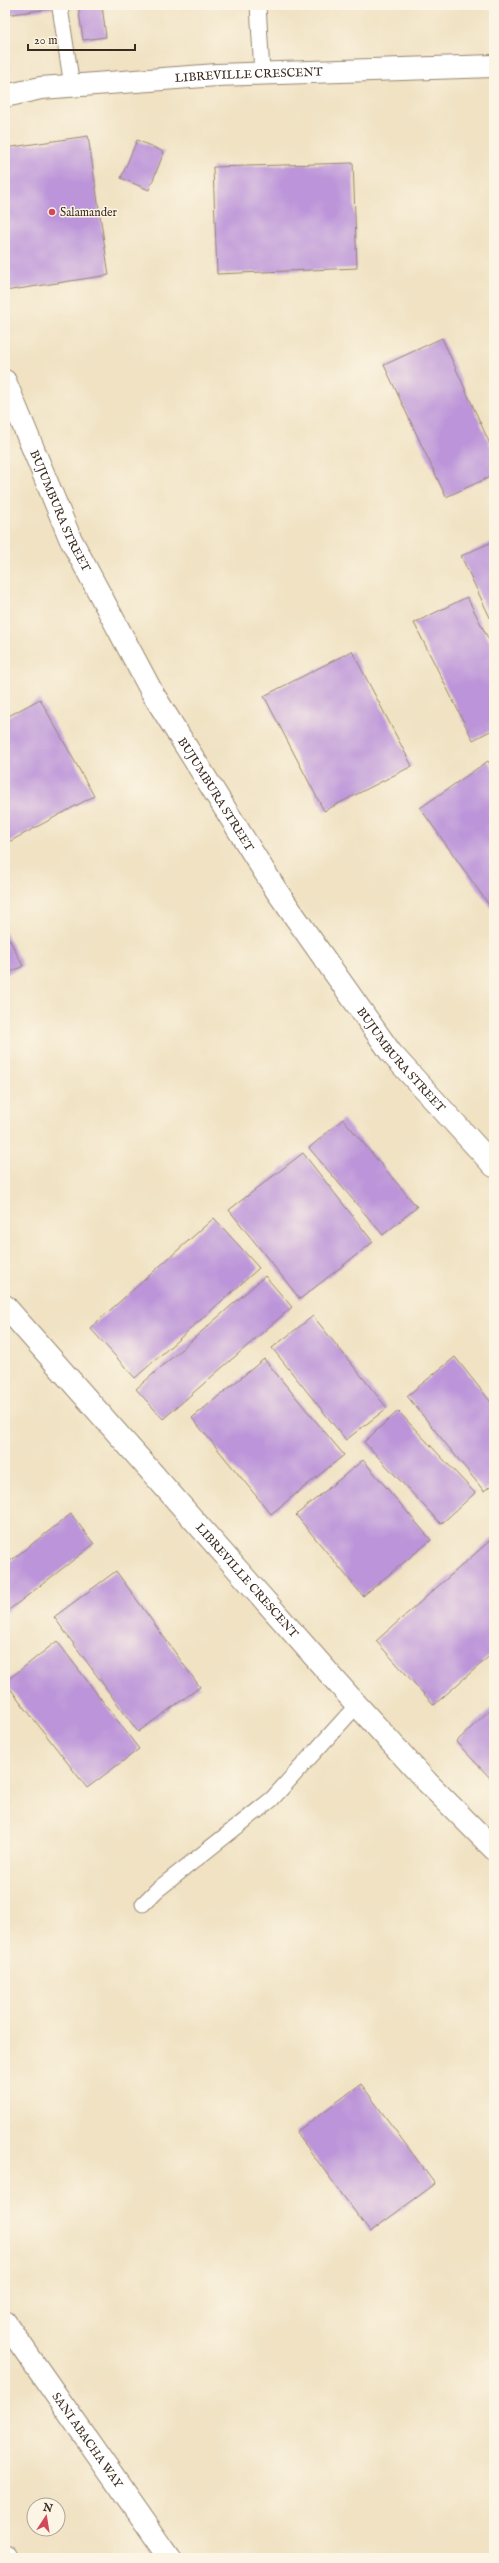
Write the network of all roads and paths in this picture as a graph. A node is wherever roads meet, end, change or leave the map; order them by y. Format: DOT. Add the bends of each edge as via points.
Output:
graph roads {
  1 [pos="258,5"];
  2 [pos="60,8"];
  3 [pos="494,59"];
  4 [pos="494,66"];
  5 [pos="262,73"];
  6 [pos="72,86"];
  7 [pos="5,96"];
  8 [pos="5,381"];
  9 [pos="494,1166"];
  10 [pos="5,1306"];
  11 [pos="357,1705"];
  12 [pos="494,1850"];
  13 [pos="144,1904"];
  14 [pos="5,2322"];
  15 [pos="170,2558"];
  1 -- 5 [label="lane"];
  2 -- 6 [label="lane"];
  3 -- 4 [label="lane"];
  4 -- 5 [label="main road, LIBREVILLE CRESCENT"];
  5 -- 6 [label="main road, LIBREVILLE CRESCENT"];
  6 -- 7 [label="main road, LIBREVILLE CRESCENT" via="41,88"];
  8 -- 9 [label="main road, BUJUMBURA STREET" via="70,538 170,722 276,890 392,1053"];
  10 -- 11 [label="main road, LIBREVILLE CRESCENT"];
  11 -- 12 [label="main road, LIBREVILLE CRESCENT" via="427,1782"];
  11 -- 13 [label="lane" via="272,1799 157,1890"];
  14 -- 15 [label="main road, SANI ABACHA WAY"];
}
